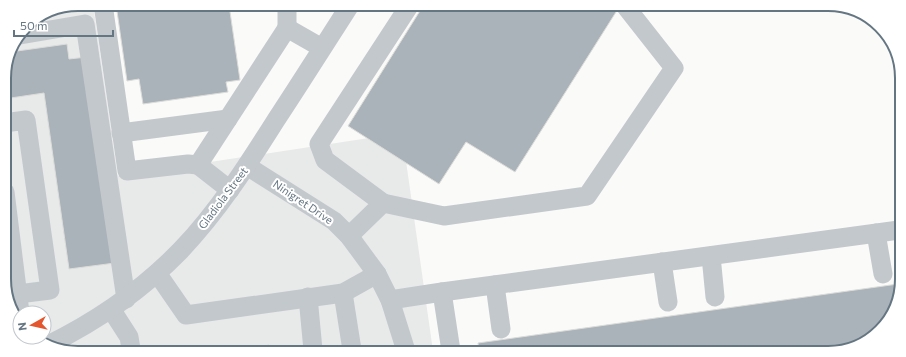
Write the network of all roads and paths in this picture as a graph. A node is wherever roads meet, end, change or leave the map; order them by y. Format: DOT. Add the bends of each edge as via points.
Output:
graph roads {
  1 [pos="104,11"];
  2 [pos="346,11"];
  3 [pos="406,11"];
  4 [pos="629,11"];
  5 [pos="288,12"];
  6 [pos="29,34"];
  7 [pos="322,48"];
  8 [pos="228,119"];
  9 [pos="11,122"];
  10 [pos="121,133"];
  11 [pos="198,165"];
  12 [pos="247,166"];
  13 [pos="230,190"];
  14 [pos="383,203"];
  15 [pos="895,231"];
  16 [pos="876,233"];
  17 [pos="349,236"];
  18 [pos="11,239"];
  19 [pos="711,256"];
  20 [pos="662,262"];
  21 [pos="156,273"];
  22 [pos="377,274"];
  23 [pos="882,274"];
  24 [pos="495,285"];
  25 [pos="442,292"];
  26 [pos="343,293"];
  27 [pos="18,294"];
  28 [pos="308,297"];
  29 [pos="715,297"];
  30 [pos="390,300"];
  31 [pos="668,302"];
  32 [pos="118,304"];
  33 [pos="19,305"];
  34 [pos="500,330"];
  35 [pos="54,341"];
  36 [pos="130,346"];
  37 [pos="312,346"];
  38 [pos="351,346"];
  39 [pos="404,346"];
  40 [pos="449,346"];
  1 -- 10 [label="street"];
  2 -- 7 [label="street, Gladiola Street"];
  3 -- 14 [label="street" via="319,144 324,160"];
  4 -- 14 [label="street" via="674,68 587,196 444,216"];
  5 -- 7 [label="street"];
  5 -- 8 [label="street"];
  6 -- 32 [label="street" via="86,24"];
  7 -- 12 [label="street, Gladiola Street"];
  8 -- 10 [label="street"];
  8 -- 11 [label="street"];
  9 -- 27 [label="street" via="26,120 50,290"];
  10 -- 11 [label="street" via="127,172"];
  11 -- 13 [label="street"];
  12 -- 13 [label="street, Gladiola Street"];
  12 -- 17 [label="street, Ninigret Drive" via="334,221"];
  13 -- 21 [label="street, Gladiola Street" via="203,226"];
  14 -- 17 [label="street"];
  15 -- 16 [label="street"];
  16 -- 19 [label="street"];
  16 -- 23 [label="street"];
  17 -- 22 [label="street, Ninigret Drive"];
  18 -- 27 [label="street"];
  19 -- 20 [label="street"];
  19 -- 29 [label="street"];
  20 -- 24 [label="street"];
  20 -- 31 [label="street"];
  21 -- 28 [label="street" via="186,315"];
  21 -- 32 [label="street, Gladiola Street"];
  22 -- 26 [label="street"];
  22 -- 30 [label="street, Ninigret Drive"];
  24 -- 25 [label="street"];
  24 -- 34 [label="street"];
  25 -- 30 [label="street"];
  25 -- 40 [label="street"];
  26 -- 28 [label="street"];
  26 -- 38 [label="street"];
  27 -- 33 [label="street"];
  28 -- 37 [label="street"];
  30 -- 39 [label="street, Ninigret Drive"];
  32 -- 35 [label="street, Gladiola Street"];
  32 -- 36 [label="street"];
}
